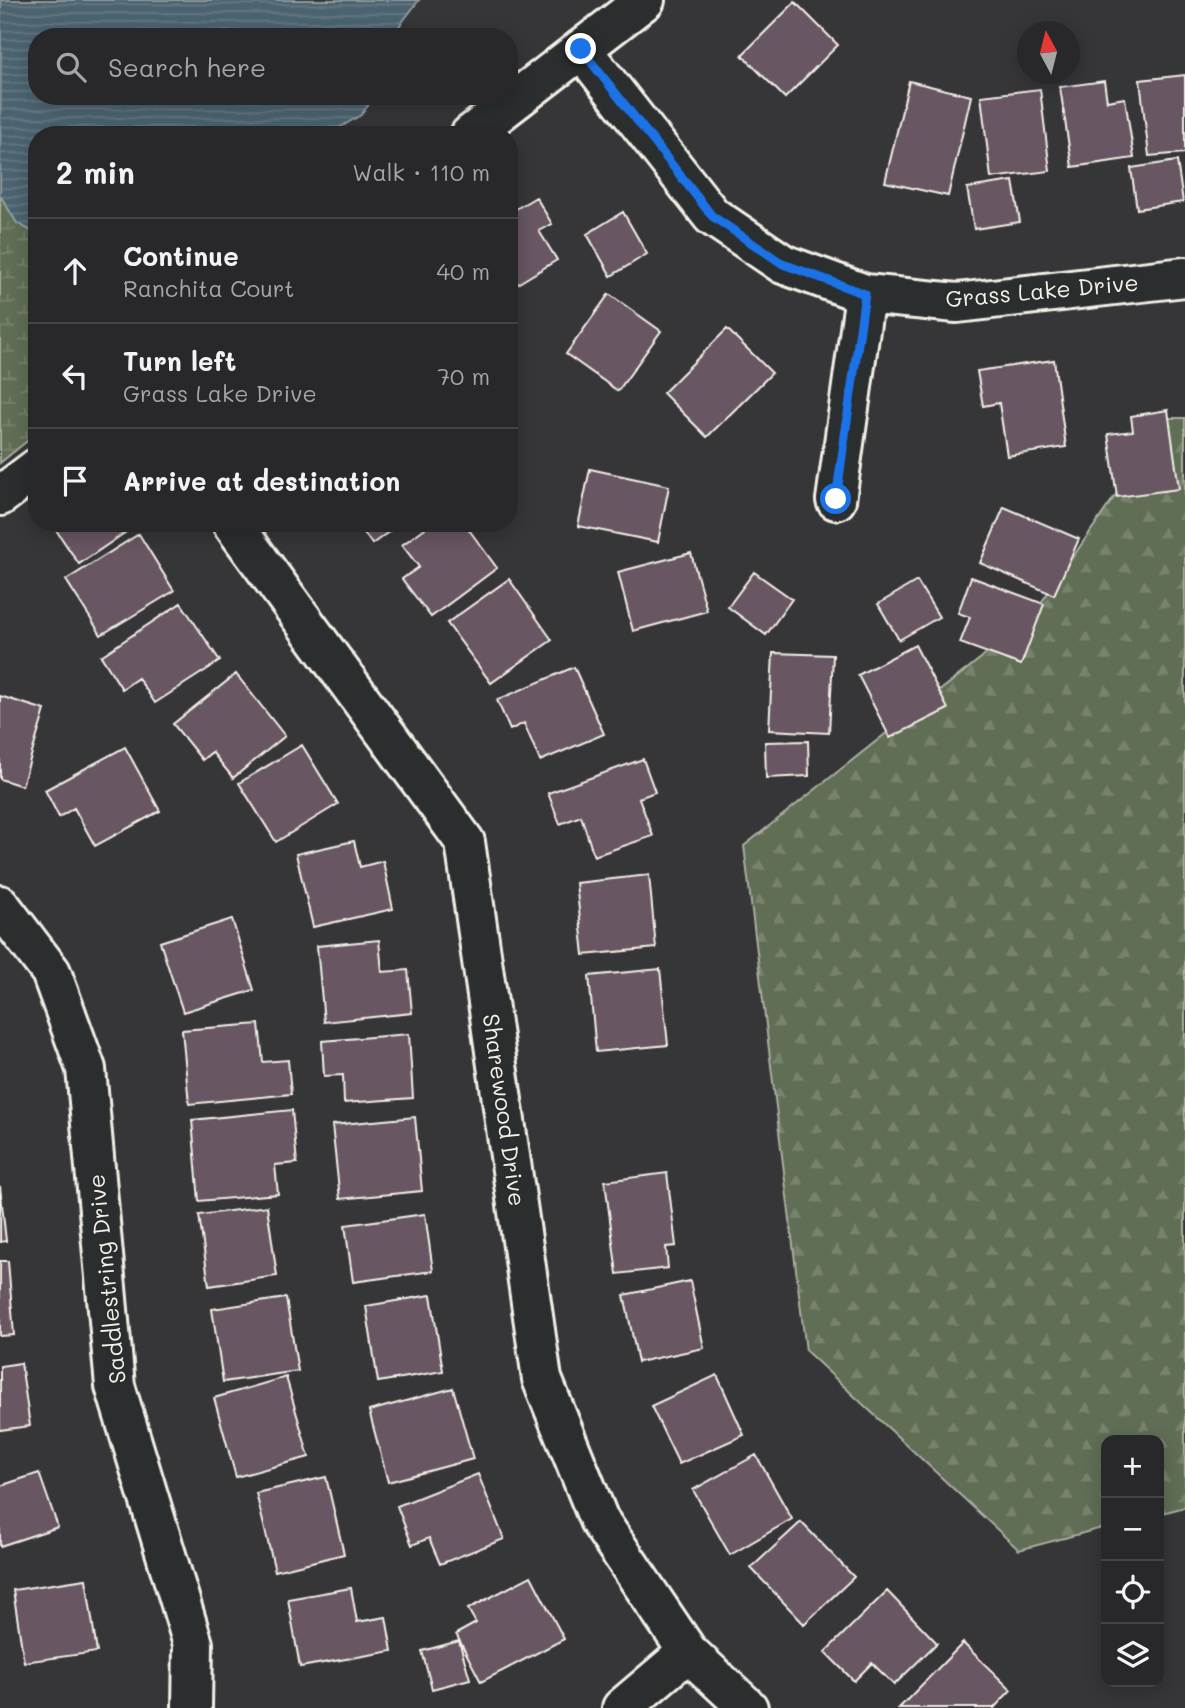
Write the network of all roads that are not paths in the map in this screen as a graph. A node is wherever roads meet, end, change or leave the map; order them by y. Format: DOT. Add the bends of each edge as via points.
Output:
graph roads {
  1 [pos="645,0"];
  2 [pos="581,49"];
  3 [pos="518,98"];
  4 [pos="509,105"];
  5 [pos="482,126"];
  6 [pos="1185,277"];
  7 [pos="865,294"];
  8 [pos="28,475"];
  9 [pos="0,496"];
  10 [pos="836,499"];
  11 [pos="239,532"];
  12 [pos="0,905"];
  13 [pos="688,1652"];
  14 [pos="192,1708"];
  15 [pos="622,1708"];
  16 [pos="748,1708"];
  1 -- 2 [label="street"];
  2 -- 3 [label="street"];
  2 -- 7 [label="street, Grass Lake Drive" via="712,216 783,264"];
  4 -- 5 [label="street"];
  6 -- 7 [label="street, Grass Lake Drive" via="957,303"];
  7 -- 10 [label="street"];
  8 -- 9 [label="street"];
  11 -- 13 [label="street, Sharewood Drive" via="465,842 542,1379 599,1520"];
  12 -- 14 [label="street, Saddlestring Drive" via="51,972 86,1069 116,1385 193,1644"];
  13 -- 15 [label="street"];
  13 -- 16 [label="street, Sharewood Drive"];
}
